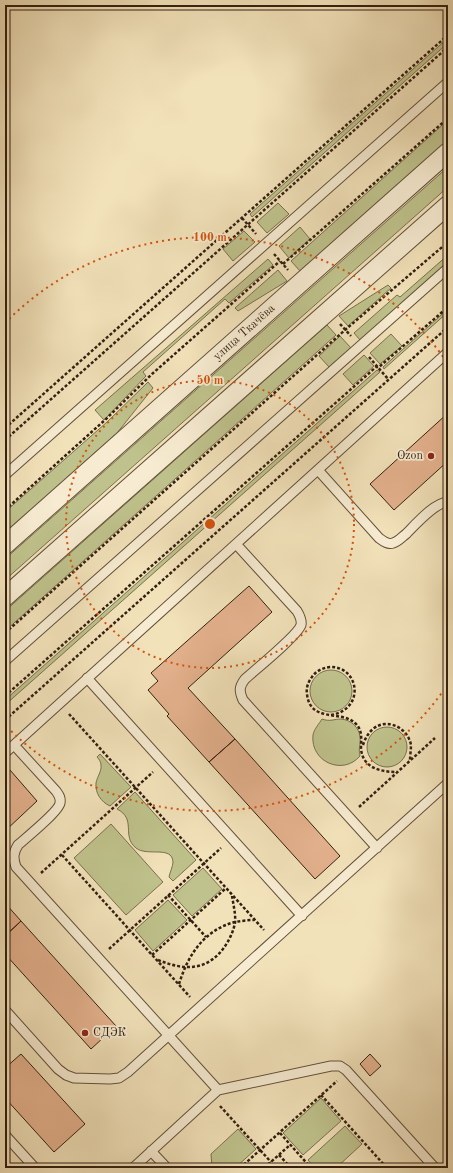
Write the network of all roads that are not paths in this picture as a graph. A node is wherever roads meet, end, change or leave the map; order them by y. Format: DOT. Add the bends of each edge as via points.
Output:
graph roads {
  1 [pos="448,82"];
  2 [pos="448,152"];
  3 [pos="448,205"];
  4 [pos="448,268"];
  5 [pos="448,352"];
  6 [pos="318,470"];
  7 [pos="5,475"];
  8 [pos="448,502"];
  9 [pos="236,544"];
  10 [pos="5,545"];
  11 [pos="5,597"];
  12 [pos="5,661"];
  13 [pos="87,678"];
  14 [pos="14,745"];
  15 [pos="5,753"];
  16 [pos="448,783"];
  17 [pos="377,848"];
  18 [pos="302,916"];
  19 [pos="5,1010"];
  20 [pos="169,1036"];
  21 [pos="215,1093"];
  22 [pos="5,1135"];
  23 [pos="151,1151"];
  24 [pos="430,1166"];
  25 [pos="35,1168"];
  26 [pos="133,1168"];
  27 [pos="166,1168"];
  1 -- 7 [label="lane"];
  2 -- 10 [label="street, улица Ткачёва"];
  3 -- 11 [label="street"];
  4 -- 12 [label="lane"];
  5 -- 6 [label="lane"];
  6 -- 8 [label="lane" via="385,543 393,543 400,539 433,509"];
  6 -- 9 [label="lane"];
  9 -- 13 [label="lane"];
  9 -- 17 [label="lane" via="301,617 300,626 294,635 240,686 243,700"];
  13 -- 14 [label="lane"];
  13 -- 18 [label="lane"];
  14 -- 15 [label="lane"];
  14 -- 20 [label="lane" via="60,798 56,811 14,851 16,867"];
  16 -- 17 [label="lane"];
  17 -- 18 [label="lane"];
  18 -- 20 [label="lane"];
  19 -- 20 [label="lane" via="58,1069 74,1078 120,1078"];
  20 -- 21 [label="lane"];
  21 -- 23 [label="lane"];
  21 -- 24 [label="lane" via="340,1066"];
  22 -- 25 [label="lane"];
  23 -- 26 [label="lane"];
  23 -- 27 [label="lane"];
}
